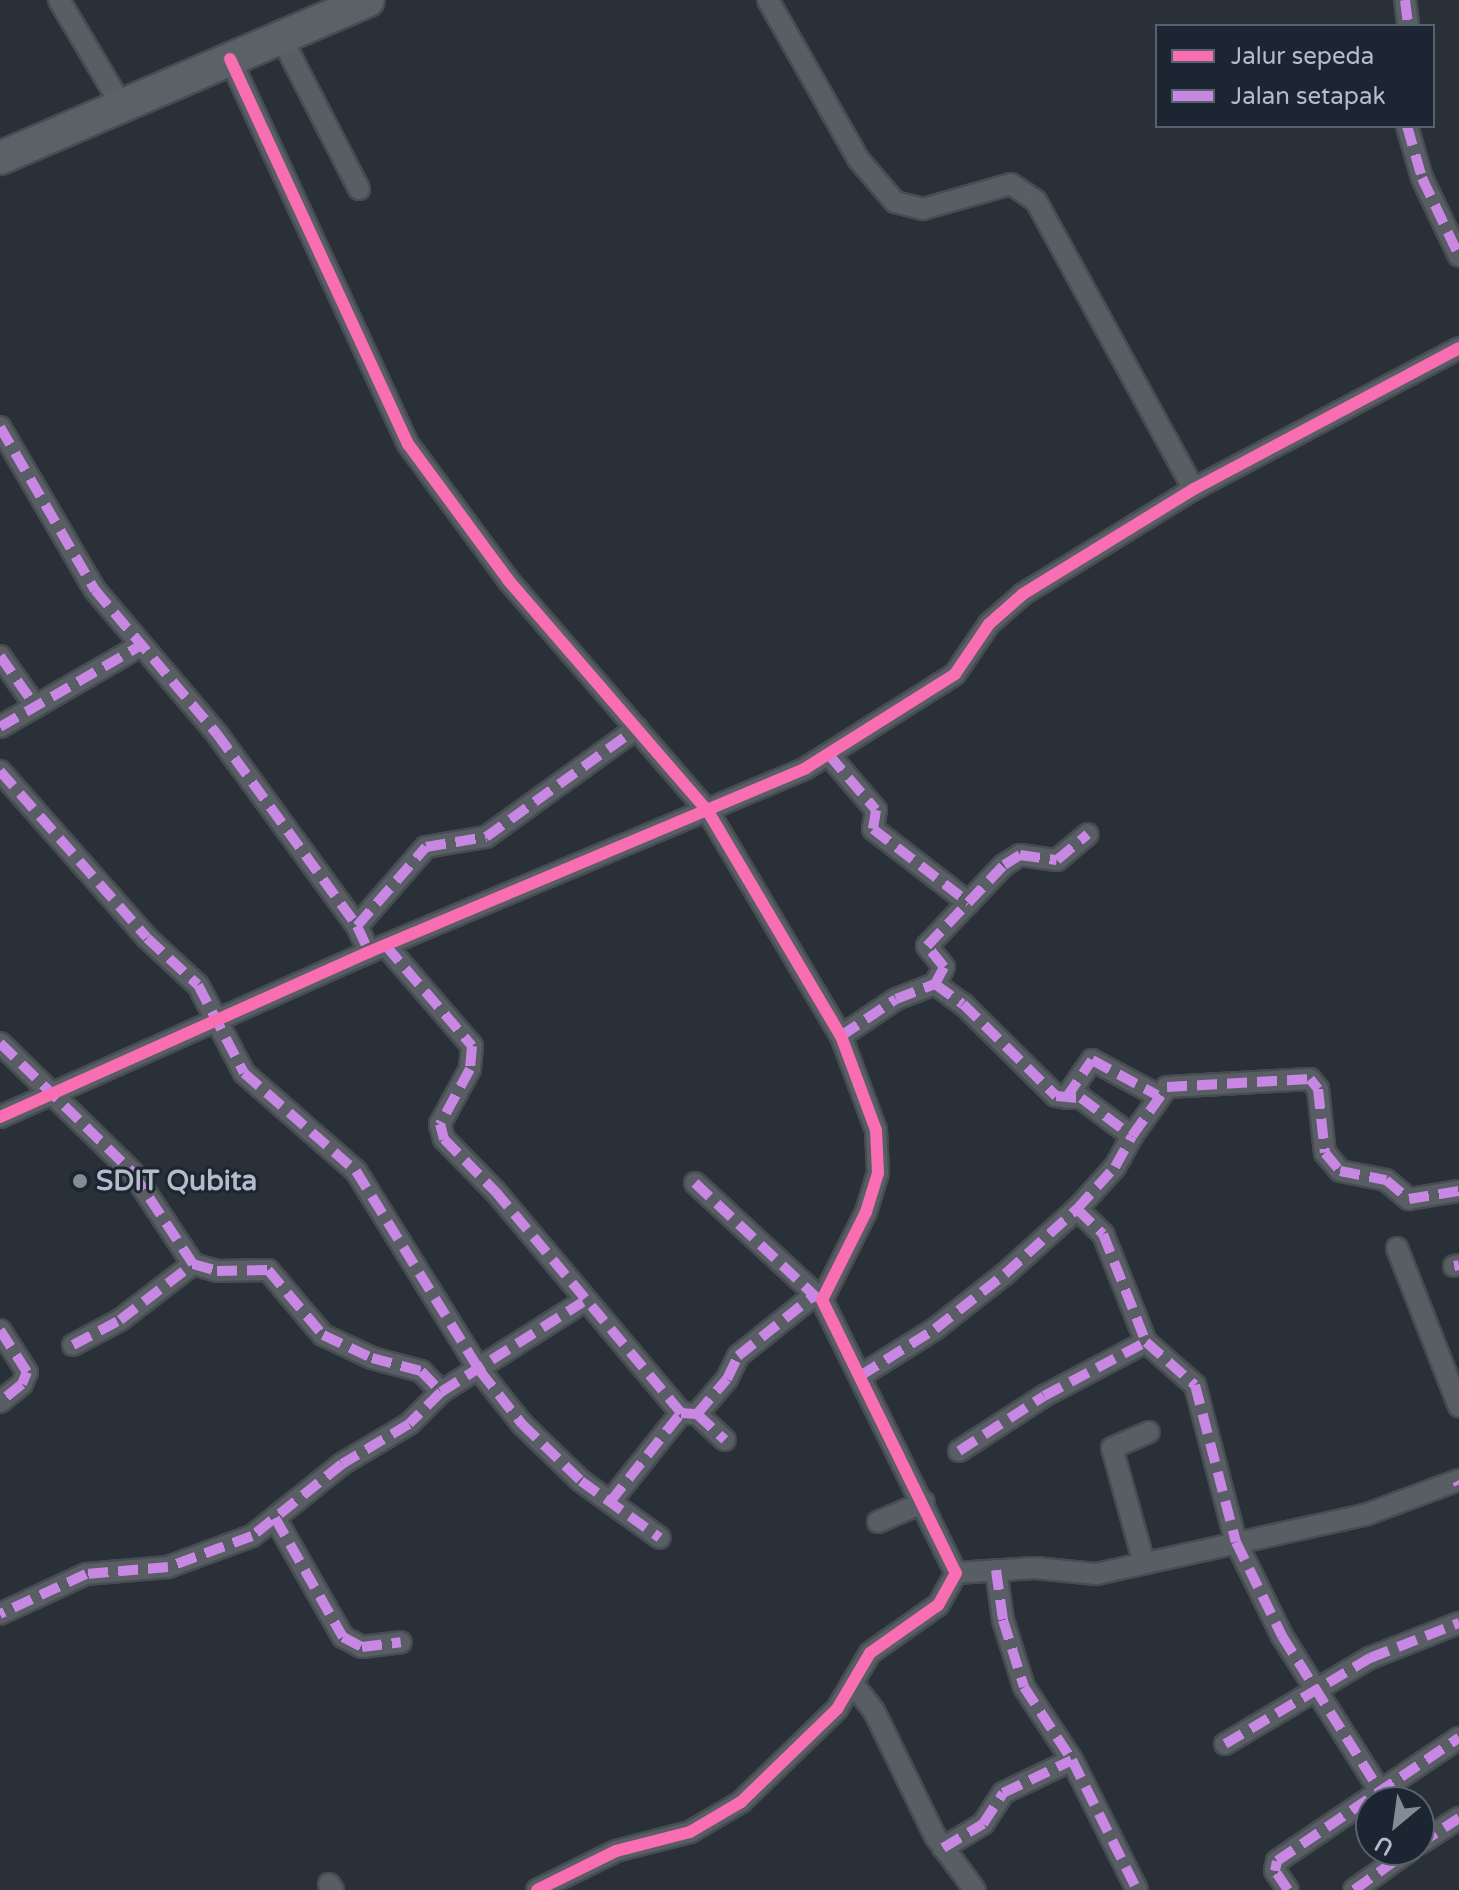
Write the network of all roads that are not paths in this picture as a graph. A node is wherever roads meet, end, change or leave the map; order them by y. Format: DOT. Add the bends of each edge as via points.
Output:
graph roads {
  1 [pos="59,0"];
  2 [pos="368,0"];
  3 [pos="768,0"];
  4 [pos="1405,0"];
  5 [pos="315,11"];
  6 [pos="1408,24"];
  7 [pos="281,37"];
  8 [pos="230,59"];
  9 [pos="122,106"];
  10 [pos="1408,128"];
  11 [pos="0,158"];
  12 [pos="359,189"];
  13 [pos="1459,256"];
  14 [pos="1459,348"];
  15 [pos="0,427"];
  16 [pos="1194,489"];
  17 [pos="140,646"];
  18 [pos="0,656"];
  19 [pos="36,707"];
  20 [pos="0,727"];
  21 [pos="637,728"];
  22 [pos="829,755"];
  23 [pos="0,771"];
  24 [pos="709,813"];
  25 [pos="1088,834"];
  26 [pos="969,903"];
  27 [pos="357,926"];
  28 [pos="378,949"];
  29 [pos="935,984"];
  30 [pos="217,1020"];
  31 [pos="841,1036"];
  32 [pos="0,1043"];
  33 [pos="54,1095"];
  34 [pos="1157,1095"];
  35 [pos="1066,1098"];
  36 [pos="0,1117"];
  37 [pos="1132,1136"];
  38 [pos="695,1183"];
  39 [pos="1459,1191"];
  40 [pos="1077,1209"];
  41 [pos="1397,1248"];
  42 [pos="193,1264"];
  43 [pos="817,1298"];
  44 [pos="583,1302"];
  45 [pos="0,1330"];
  46 [pos="1146,1342"];
  47 [pos="73,1345"];
  48 [pos="480,1371"];
  49 [pos="860,1376"];
  50 [pos="441,1392"];
  51 [pos="0,1402"];
  52 [pos="1459,1406"];
  53 [pos="689,1413"];
  54 [pos="1149,1432"];
  55 [pos="725,1440"];
  56 [pos="959,1451"];
  57 [pos="1458,1482"];
  58 [pos="610,1502"];
  59 [pos="924,1502"];
  60 [pos="275,1518"];
  61 [pos="878,1522"];
  62 [pos="660,1538"];
  63 [pos="1236,1542"];
  64 [pos="1144,1563"];
  65 [pos="996,1570"];
  66 [pos="956,1573"];
  67 [pos="0,1614"];
  68 [pos="1459,1623"];
  69 [pos="401,1642"];
  70 [pos="853,1684"];
  71 [pos="1315,1689"];
  72 [pos="1459,1738"];
  73 [pos="1225,1744"];
  74 [pos="1072,1760"];
  75 [pos="1376,1786"];
  76 [pos="1395,1786"];
  77 [pos="1355,1813"];
  78 [pos="1459,1818"];
  79 [pos="1435,1834"];
  80 [pos="943,1848"];
  81 [pos="1388,1866"];
  82 [pos="537,1890"];
  83 [pos="975,1890"];
  84 [pos="1137,1890"];
  85 [pos="1288,1890"];
  86 [pos="1354,1890"];
  1 -- 9 [label="street"];
  2 -- 5 [label="main road"];
  3 -- 16 [label="street" via="859,160 895,202 923,209 1011,184 1036,201"];
  4 -- 6 [label="street"];
  5 -- 7 [label="main road"];
  7 -- 8 [label="main road"];
  7 -- 12 [label="street"];
  8 -- 9 [label="main road"];
  8 -- 21 [label="street" via="408,444 509,581"];
  9 -- 11 [label="main road"];
  10 -- 13 [label="street" via="1422,178"];
  14 -- 16 [label="street"];
  15 -- 17 [label="street" via="95,590"];
  16 -- 22 [label="street" via="1023,594 989,624 955,674"];
  17 -- 19 [label="street"];
  17 -- 27 [label="street" via="217,734"];
  18 -- 19 [label="street"];
  19 -- 20 [label="street"];
  21 -- 24 [label="street"];
  21 -- 27 [label="street" via="486,837 426,847"];
  22 -- 24 [label="street"];
  22 -- 26 [label="street" via="876,810 873,829"];
  23 -- 30 [label="street" via="147,938 198,985"];
  24 -- 28 [label="street"];
  24 -- 31 [label="street"];
  25 -- 26 [label="street" via="1057,860 1014,857"];
  26 -- 29 [label="street" via="927,946 944,967"];
  27 -- 28 [label="street"];
  28 -- 30 [label="street"];
  28 -- 44 [label="street" via="474,1051 440,1124 444,1139 495,1191"];
  29 -- 31 [label="street" via="896,999"];
  29 -- 35 [label="street" via="963,1004 1052,1094"];
  30 -- 33 [label="street"];
  30 -- 48 [label="street" via="244,1073 356,1171"];
  31 -- 43 [label="street" via="876,1130 878,1173 866,1212"];
  32 -- 33 [label="street"];
  33 -- 36 [label="street"];
  33 -- 42 [label="street" via="133,1173"];
  34 -- 35 [label="street" via="1092,1060"];
  34 -- 37 [label="street"];
  34 -- 39 [label="street" via="1173,1086 1313,1080 1322,1145 1340,1171 1386,1180 1409,1199"];
  35 -- 37 [label="street" via="1081,1098"];
  37 -- 40 [label="street" via="1115,1167"];
  38 -- 43 [label="street"];
  40 -- 46 [label="street" via="1103,1234"];
  40 -- 49 [label="street" via="935,1329"];
  41 -- 52 [label="street"];
  42 -- 47 [label="street" via="120,1320"];
  42 -- 50 [label="street" via="217,1271 268,1270 323,1335 356,1352 421,1371"];
  43 -- 49 [label="street"];
  43 -- 53 [label="street" via="738,1356 727,1379"];
  44 -- 48 [label="street"];
  44 -- 53 [label="street"];
  45 -- 51 [label="street" via="27,1372"];
  46 -- 56 [label="street" via="1057,1388"];
  46 -- 63 [label="street" via="1195,1385"];
  48 -- 50 [label="street"];
  48 -- 58 [label="street" via="536,1440"];
  49 -- 59 [label="street"];
  50 -- 60 [label="street" via="409,1424 342,1464"];
  53 -- 55 [label="street"];
  53 -- 58 [label="street"];
  54 -- 64 [label="street" via="1112,1448"];
  57 -- 63 [label="street" via="1388,1509"];
  58 -- 62 [label="street"];
  59 -- 61 [label="street"];
  59 -- 66 [label="street"];
  60 -- 67 [label="street" via="252,1536 199,1558 168,1567 86,1574"];
  60 -- 69 [label="street" via="343,1637 362,1647"];
  63 -- 64 [label="street"];
  63 -- 71 [label="street"];
  64 -- 65 [label="street" via="1096,1574"];
  65 -- 66 [label="street"];
  65 -- 74 [label="street" via="1003,1620 1024,1687"];
  66 -- 70 [label="street" via="947,1593 925,1617 870,1653"];
  68 -- 71 [label="street" via="1380,1654"];
  70 -- 80 [label="street" via="874,1711"];
  70 -- 82 [label="street" via="837,1709 777,1773 707,1824 616,1851"];
  71 -- 73 [label="street"];
  71 -- 75 [label="street"];
  72 -- 76 [label="street"];
  74 -- 80 [label="street" via="1003,1793 983,1824"];
  74 -- 84 [label="street"];
  77 -- 85 [label="street" via="1275,1863"];
  78 -- 79 [label="street"];
  80 -- 83 [label="street"];
  81 -- 86 [label="street"];
}
